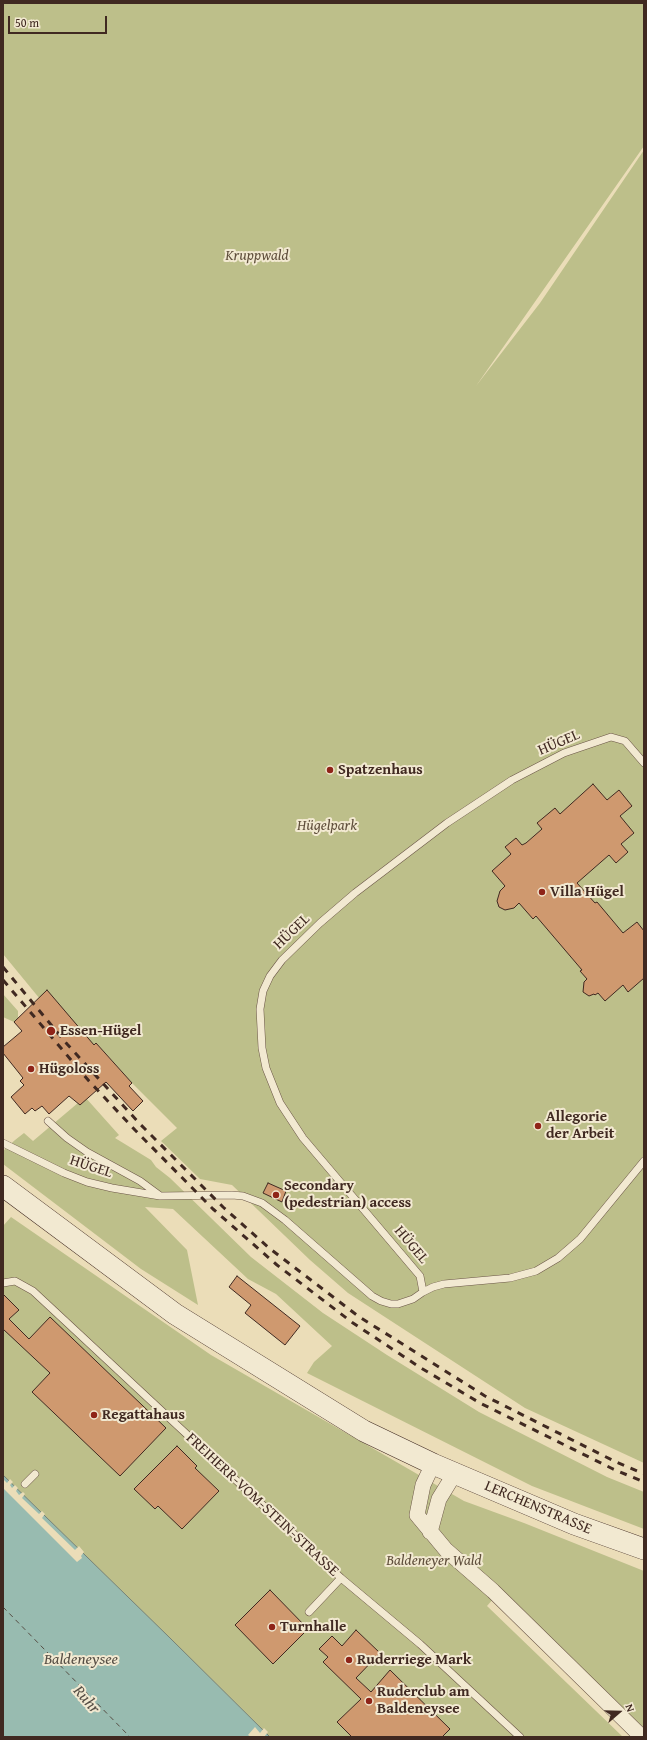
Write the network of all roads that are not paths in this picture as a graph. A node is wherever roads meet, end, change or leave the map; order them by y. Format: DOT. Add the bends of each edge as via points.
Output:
graph roads {
  1 [pos="644,763"];
  2 [pos="48,1121"];
  3 [pos="3,1143"];
  4 [pos="644,1162"];
  5 [pos="3,1186"];
  6 [pos="160,1196"];
  7 [pos="3,1283"];
  8 [pos="423,1292"];
  9 [pos="433,1464"];
  10 [pos="455,1472"];
  11 [pos="35,1474"];
  12 [pos="25,1484"];
  13 [pos="430,1532"];
  14 [pos="644,1549"];
  15 [pos="341,1578"];
  16 [pos="309,1612"];
  17 [pos="520,1737"];
  18 [pos="642,1737"];
  1 -- 8 [label="lane, HÜGEL" via="625,741 611,737 564,753 512,780 447,823 355,893 282,960 263,991 260,1009 262,1048 266,1068 280,1103 303,1138 416,1270"];
  2 -- 6 [label="lane" via="87,1152 140,1181"];
  3 -- 6 [label="lane, HÜGEL" via="87,1182"];
  4 -- 8 [label="lane, HÜGEL" via="580,1239 558,1258 536,1271 510,1278 444,1284"];
  5 -- 9 [label="main road" via="175,1314 364,1431"];
  6 -- 8 [label="lane, HÜGEL" via="243,1196 262,1203 286,1220 381,1302 398,1304 413,1300"];
  7 -- 15 [label="lane, FREIHERR-VOM-STEIN-STRASSE" via="15,1281 33,1291"];
  9 -- 10 [label="main road, LERCHENSTRASSE"];
  9 -- 13 [label="street" via="423,1485 417,1515"];
  10 -- 13 [label="street" via="439,1499"];
  10 -- 14 [label="main road, LERCHENSTRASSE" via="574,1524"];
  11 -- 12 [label="lane"];
  13 -- 18 [label="street"];
  15 -- 16 [label="lane"];
  15 -- 17 [label="lane, FREIHERR-VOM-STEIN-STRASSE" via="420,1644"];
}
